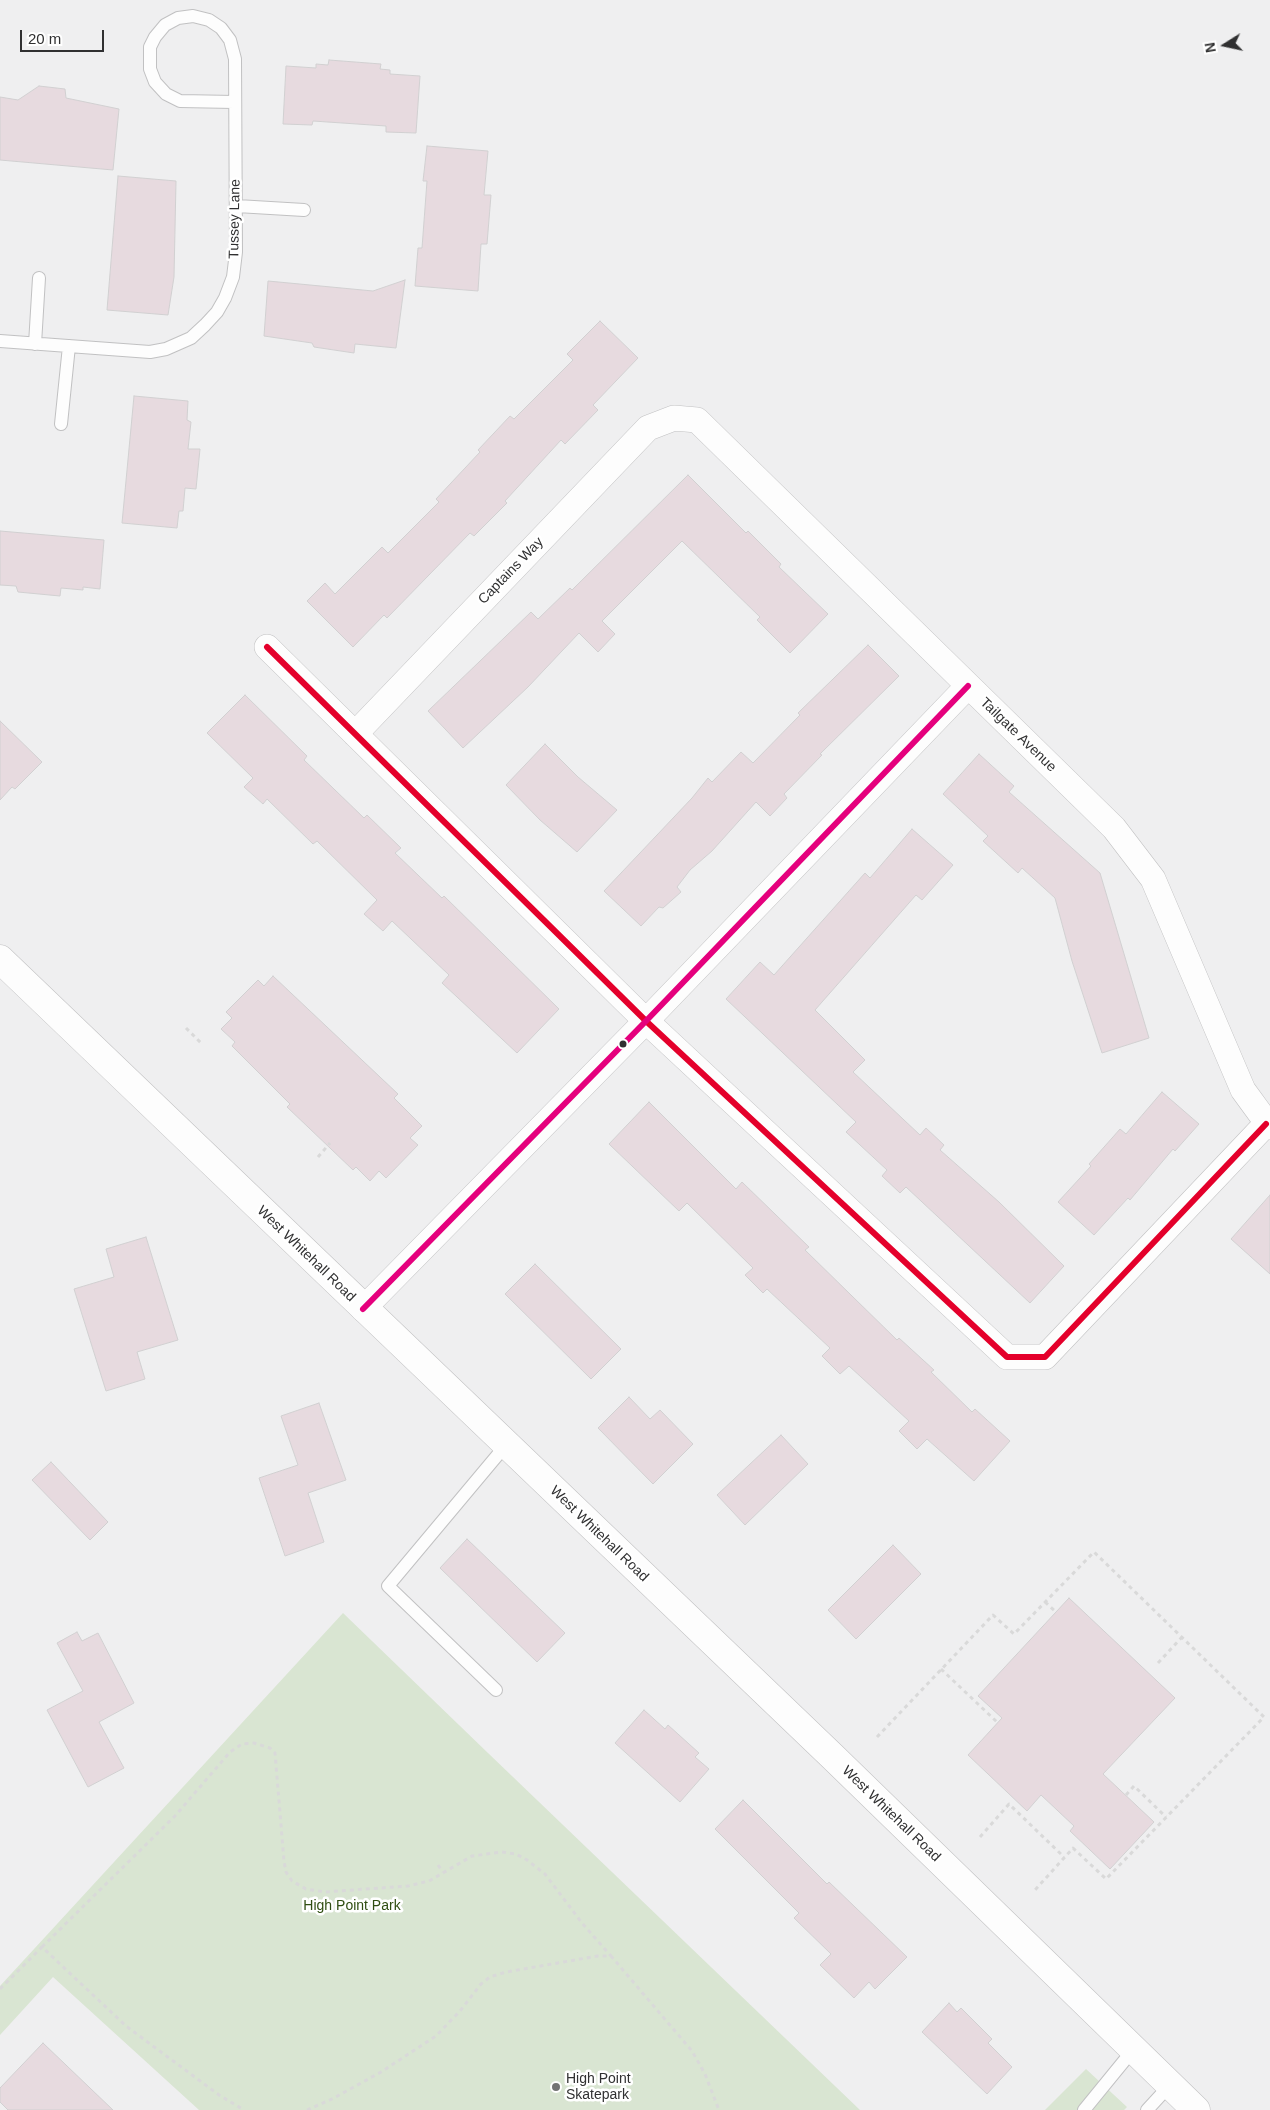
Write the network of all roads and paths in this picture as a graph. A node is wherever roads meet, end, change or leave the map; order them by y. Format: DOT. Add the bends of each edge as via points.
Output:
graph roads {
  1 [pos="234,102"];
  2 [pos="236,206"];
  3 [pos="304,210"];
  4 [pos="39,278"];
  5 [pos="0,341"];
  6 [pos="35,344"];
  7 [pos="69,346"];
  8 [pos="674,418"];
  9 [pos="61,424"];
  10 [pos="267,647"];
  11 [pos="968,686"];
  12 [pos="355,734"];
  13 [pos="0,959"];
  14 [pos="646,1021"];
  15 [pos="186,1028"];
  16 [pos="202,1043"];
  17 [pos="1268,1126"];
  18 [pos="330,1143"];
  19 [pos="318,1157"];
  20 [pos="363,1309"];
  21 [pos="506,1445"];
  22 [pos="1045,1602"];
  23 [pos="1056,1612"];
  24 [pos="1182,1637"];
  25 [pos="1158,1663"];
  26 [pos="941,1669"];
  27 [pos="496,1690"];
  28 [pos="998,1723"];
  29 [pos="877,1737"];
  30 [pos="1126,1795"];
  31 [pos="1166,1817"];
  32 [pos="980,1837"];
  33 [pos="1064,1857"];
  34 [pos="438,1865"];
  35 [pos="443,1872"];
  36 [pos="1035,1890"];
  37 [pos="42,1947"];
  38 [pos="611,1956"];
  39 [pos="0,1989"];
  40 [pos="1133,2050"];
  41 [pos="1170,2085"];
  42 [pos="244,2110"];
  43 [pos="307,2110"];
  44 [pos="719,2110"];
  45 [pos="1084,2110"];
  46 [pos="1147,2110"];
  47 [pos="1196,2110"];
  1 -- 1 [label="lane, Tussey Lane" via="235,59 230,40 221,28 209,20 193,16 178,18 165,26 150,47 150,69 155,82 166,94 180,101"];
  1 -- 2 [label="lane, Tussey Lane"];
  2 -- 3 [label="lane"];
  2 -- 7 [label="lane, Tussey Lane" via="236,252 226,298 191,338 150,352"];
  4 -- 6 [label="lane"];
  5 -- 6 [label="lane, Tussey Lane"];
  6 -- 7 [label="lane, Tussey Lane"];
  7 -- 9 [label="lane"];
  8 -- 11 [label="street, Tailgate Avenue" via="697,420"];
  8 -- 12 [label="street, Captains Way" via="648,428"];
  10 -- 12 [label="street"];
  11 -- 14 [label="street"];
  11 -- 17 [label="street, Tailgate Avenue" via="1114,828 1153,879 1243,1090"];
  12 -- 14 [label="street"];
  13 -- 20 [label="main road, West Whitehall Road"];
  14 -- 17 [label="street" via="1007,1357 1046,1357"];
  14 -- 20 [label="street"];
  15 -- 16 [label="path"];
  18 -- 19 [label="path"];
  20 -- 21 [label="main road, West Whitehall Road"];
  21 -- 27 [label="lane" via="388,1586"];
  21 -- 40 [label="main road, West Whitehall Road" via="833,1757"];
  22 -- 23 [label="path"];
  22 -- 24 [label="path" via="1094,1552"];
  22 -- 26 [label="path" via="1014,1634 993,1615"];
  24 -- 25 [label="path"];
  24 -- 31 [label="path" via="1264,1717"];
  26 -- 28 [label="path"];
  26 -- 29 [label="path"];
  30 -- 31 [label="path" via="1134,1786"];
  31 -- 33 [label="path" via="1106,1879 1073,1848"];
  32 -- 33 [label="path" via="1009,1804"];
  33 -- 36 [label="path"];
  34 -- 35 [label="path"];
  35 -- 37 [label="path" via="429,1881 408,1886 343,1891 315,1891 292,1881 284,1862 275,1753 264,1745 242,1744 230,1752 175,1816"];
  35 -- 38 [label="path" via="472,1856 502,1852 516,1854 545,1874"];
  37 -- 39 [label="path"];
  37 -- 42 [label="path" via="126,2026"];
  38 -- 43 [label="path" via="490,1977 436,2036 380,2072"];
  38 -- 44 [label="path" via="692,2050"];
  40 -- 41 [label="main road, West Whitehall Road"];
  40 -- 45 [label="lane"];
  41 -- 46 [label="lane"];
  41 -- 47 [label="main road, West Whitehall Road"];
}
